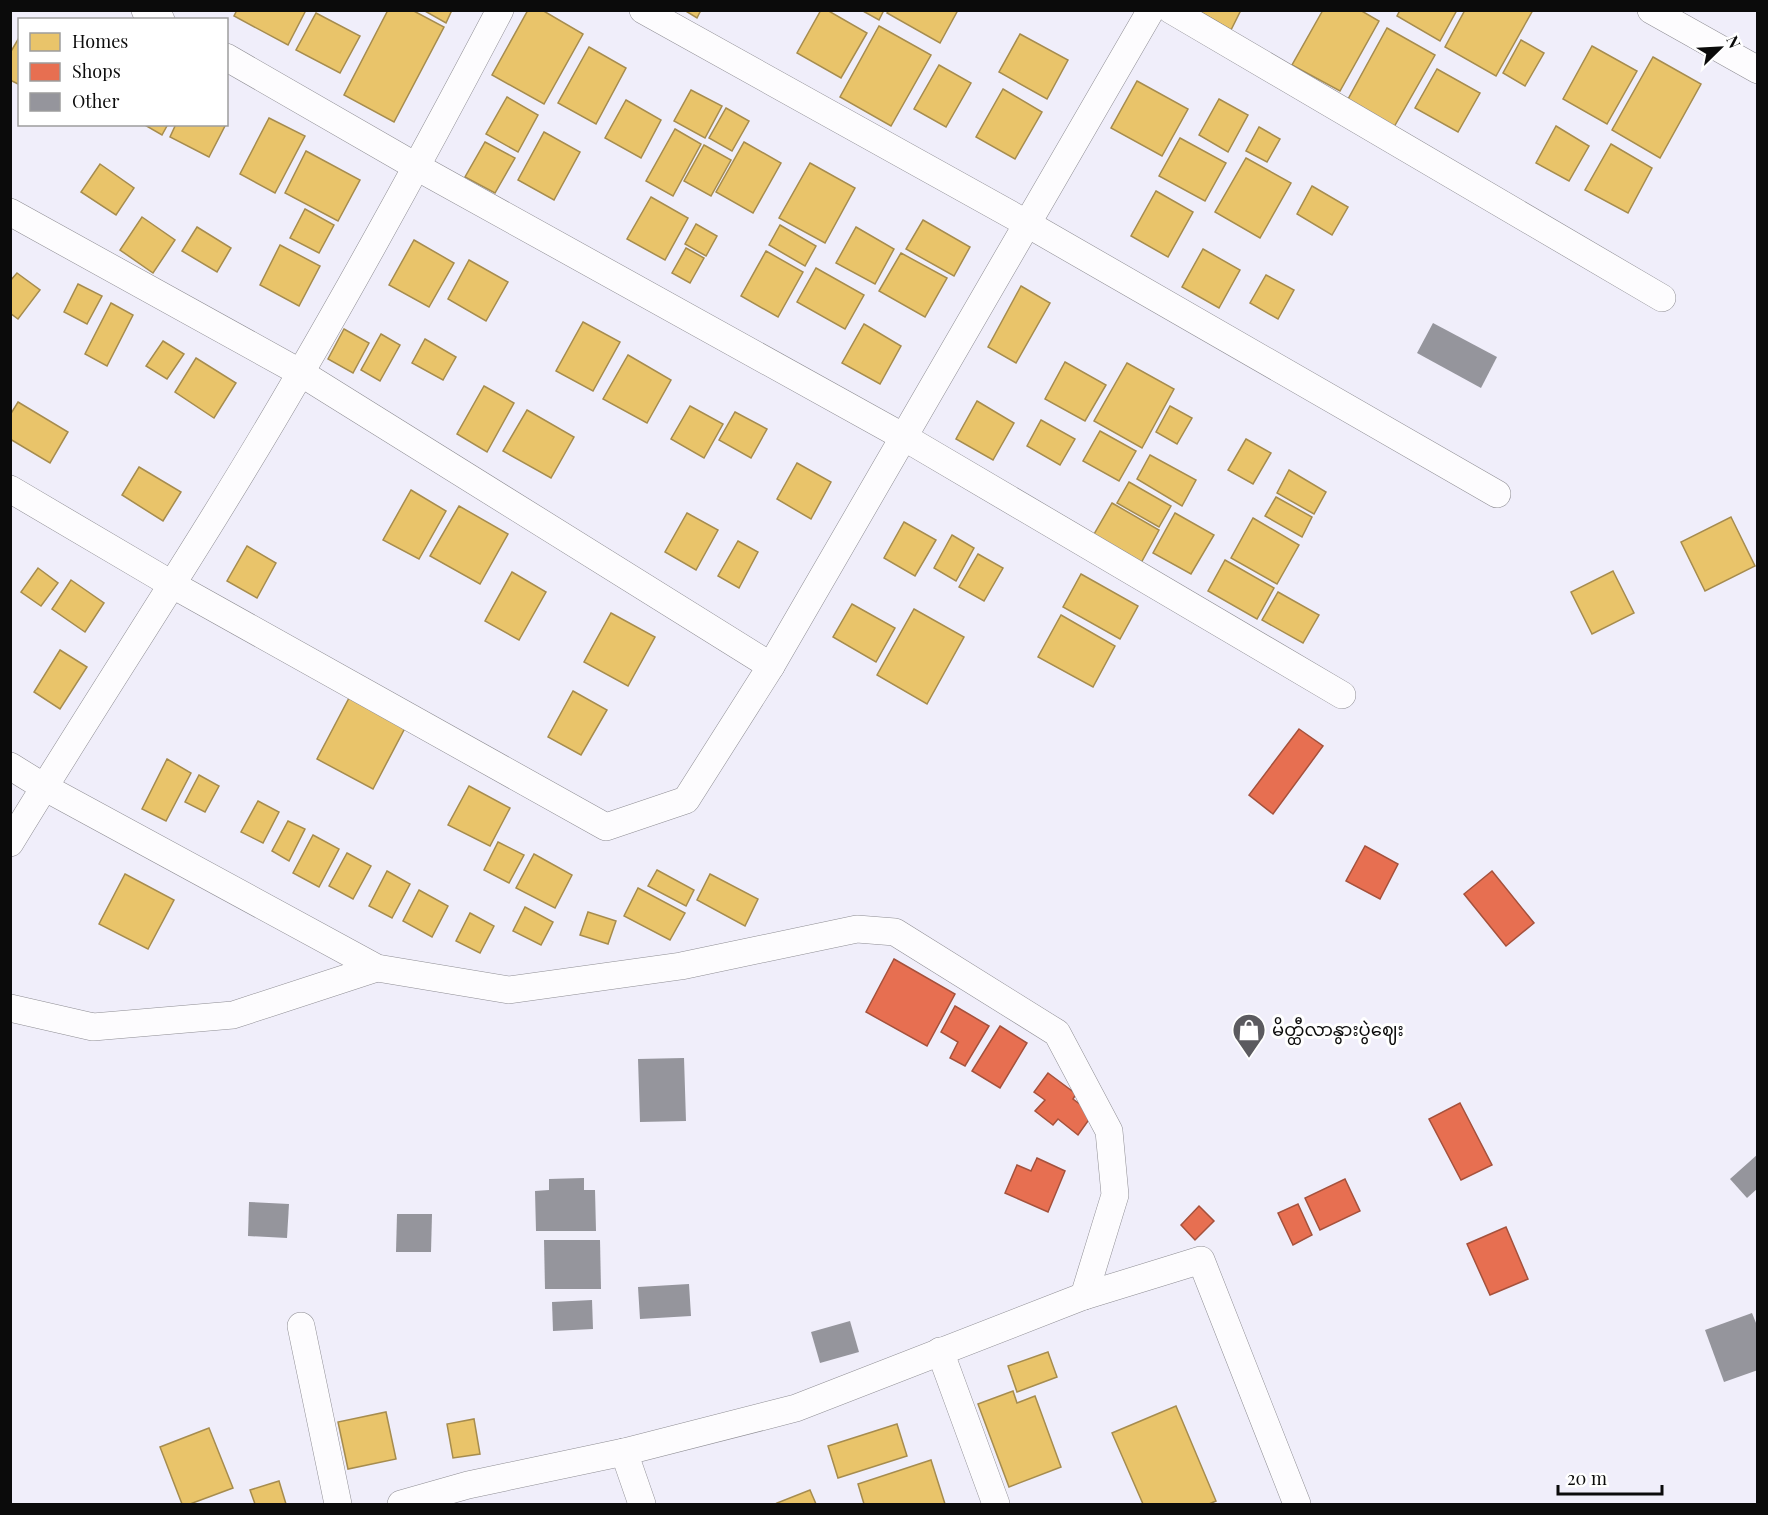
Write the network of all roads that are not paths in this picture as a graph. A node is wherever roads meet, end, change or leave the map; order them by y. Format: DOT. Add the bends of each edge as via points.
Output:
graph roads {
  1 [pos="145,10"];
  2 [pos="500,10"];
  3 [pos="643,10"];
  4 [pos="1151,10"];
  5 [pos="1171,10"];
  6 [pos="1651,10"];
  7 [pos="158,18"];
  8 [pos="228,58"];
  9 [pos="1758,70"];
  10 [pos="417,167"];
  11 [pos="10,212"];
  12 [pos="1026,223"];
  13 [pos="1662,298"];
  14 [pos="301,373"];
  15 [pos="902,436"];
  16 [pos="10,489"];
  17 [pos="1497,494"];
  18 [pos="173,585"];
  19 [pos="771,666"];
  20 [pos="1342,695"];
  21 [pos="10,766"];
  22 [pos="44,787"];
  23 [pos="10,843"];
  24 [pos="377,968"];
  25 [pos="10,1008"];
  26 [pos="1084,1296"];
  27 [pos="301,1326"];
  28 [pos="940,1351"];
  29 [pos="624,1452"];
  30 [pos="338,1504"];
  31 [pos="401,1504"];
  32 [pos="642,1504"];
  33 [pos="996,1504"];
  34 [pos="1297,1504"];
  1 -- 7 [label="street"];
  2 -- 10 [label="street"];
  3 -- 12 [label="street"];
  4 -- 12 [label="street"];
  5 -- 13 [label="street"];
  6 -- 9 [label="street"];
  8 -- 10 [label="street"];
  10 -- 14 [label="street"];
  10 -- 15 [label="street"];
  11 -- 14 [label="street"];
  12 -- 15 [label="street"];
  12 -- 17 [label="street"];
  14 -- 18 [label="street"];
  14 -- 19 [label="street"];
  15 -- 19 [label="street"];
  15 -- 20 [label="street"];
  16 -- 18 [label="street"];
  18 -- 19 [label="street" via="606,826 686,800"];
  18 -- 22 [label="street"];
  21 -- 22 [label="street"];
  22 -- 23 [label="street"];
  22 -- 24 [label="street"];
  24 -- 25 [label="street" via="233,1015 93,1027"];
  24 -- 26 [label="street" via="509,990 681,966 857,929 894,932 1057,1033 1109,1131 1115,1195"];
  26 -- 28 [label="street"];
  26 -- 34 [label="street" via="1201,1260"];
  27 -- 30 [label="street"];
  28 -- 29 [label="street" via="796,1408"];
  28 -- 33 [label="street"];
  29 -- 31 [label="street" via="468,1485"];
  29 -- 32 [label="street"];
}
